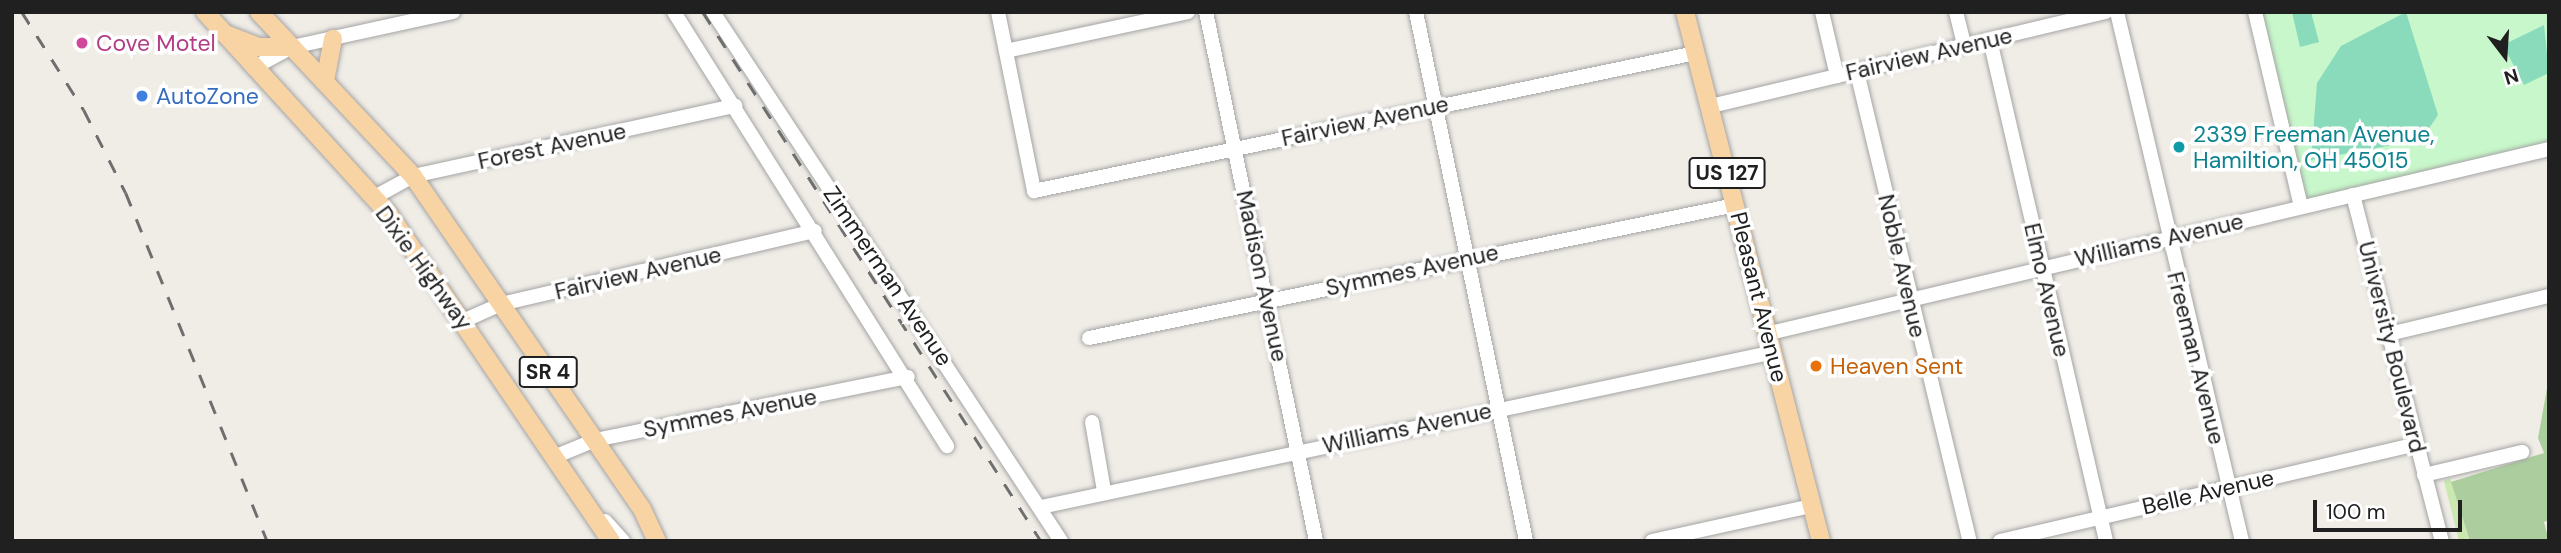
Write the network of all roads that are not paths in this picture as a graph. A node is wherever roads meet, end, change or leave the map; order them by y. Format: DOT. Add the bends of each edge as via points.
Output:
graph roads {
  1 [pos="205,12"];
  2 [pos="259,12"];
  3 [pos="453,12"];
  4 [pos="674,12"];
  5 [pos="712,12"];
  6 [pos="998,12"];
  7 [pos="1188,12"];
  8 [pos="1206,12"];
  9 [pos="1416,12"];
  10 [pos="1685,12"];
  11 [pos="1822,12"];
  12 [pos="1956,12"];
  13 [pos="2106,12"];
  14 [pos="2118,12"];
  15 [pos="2255,12"];
  16 [pos="2084,15"];
  17 [pos="222,32"];
  18 [pos="333,38"];
  19 [pos="1990,40"];
  20 [pos="1964,45"];
  21 [pos="292,47"];
  22 [pos="1006,51"];
  23 [pos="1696,53"];
  24 [pos="253,68"];
  25 [pos="1857,72"];
  26 [pos="1837,76"];
  27 [pos="325,81"];
  28 [pos="735,106"];
  29 [pos="1435,106"];
  30 [pos="1711,106"];
  31 [pos="1234,148"];
  32 [pos="2549,149"];
  33 [pos="413,176"];
  34 [pos="2353,195"];
  35 [pos="373,198"];
  36 [pos="1735,205"];
  37 [pos="2301,207"];
  38 [pos="815,231"];
  39 [pos="2167,238"];
  40 [pos="1467,257"];
  41 [pos="2042,267"];
  42 [pos="2549,296"];
  43 [pos="1909,298"];
  44 [pos="1267,301"];
  45 [pos="501,304"];
  46 [pos="463,321"];
  47 [pos="1770,333"];
  48 [pos="2389,334"];
  49 [pos="1089,338"];
  50 [pos="1774,352"];
  51 [pos="908,377"];
  52 [pos="1498,410"];
  53 [pos="1092,422"];
  54 [pos="595,440"];
  55 [pos="2416,444"];
  56 [pos="947,446"];
  57 [pos="1298,451"];
  58 [pos="2522,452"];
  59 [pos="554,457"];
  60 [pos="2424,475"];
  61 [pos="2228,488"];
  62 [pos="1104,491"];
  63 [pos="577,492"];
  64 [pos="1811,506"];
  65 [pos="1041,507"];
  66 [pos="642,509"];
  67 [pos="2100,516"];
  68 [pos="611,541"];
  69 [pos="623,541"];
  70 [pos="657,541"];
  71 [pos="664,541"];
  72 [pos="1061,541"];
  73 [pos="1316,541"];
  74 [pos="1526,541"];
  75 [pos="1652,541"];
  76 [pos="1821,541"];
  77 [pos="1970,541"];
  78 [pos="2000,541"];
  79 [pos="2106,541"];
  80 [pos="2242,541"];
  81 [pos="2442,541"];
  1 -- 17 [label="main road, Dixie Highway / SR 4"];
  2 -- 21 [label="main road, Dixie Highway / SR 4"];
  3 -- 18 [label="street"];
  4 -- 28 [label="street, Zimmerman Avenue"];
  5 -- 65 [label="street, Zimmerman Avenue"];
  6 -- 22 [label="street"];
  7 -- 22 [label="street"];
  8 -- 31 [label="street, Madison Avenue"];
  9 -- 29 [label="street"];
  10 -- 23 [label="main road, Pleasant Avenue / US 127"];
  11 -- 26 [label="street"];
  12 -- 20 [label="street"];
  13 -- 16 [label="street, Fairview Avenue"];
  14 -- 39 [label="street, Freeman Avenue"];
  15 -- 37 [label="street"];
  16 -- 19 [label="street, Fairview Avenue"];
  17 -- 21 [label="main road" via="259,47"];
  17 -- 24 [label="main road, Dixie Highway / SR 4"];
  18 -- 21 [label="street"];
  18 -- 27 [label="main road"];
  19 -- 20 [label="street, Fairview Avenue"];
  19 -- 41 [label="street, Elmo Avenue"];
  20 -- 25 [label="street, Fairview Avenue"];
  21 -- 24 [label="street"];
  21 -- 27 [label="main road, Dixie Highway / SR 4"];
  22 -- 31 [label="street, Fairview Avenue" via="1034,191"];
  23 -- 29 [label="street, Fairview Avenue"];
  23 -- 30 [label="main road, Pleasant Avenue / US 127"];
  24 -- 35 [label="main road, Dixie Highway / SR 4"];
  25 -- 26 [label="street, Fairview Avenue"];
  25 -- 43 [label="street, Noble Avenue"];
  26 -- 30 [label="street, Fairview Avenue"];
  27 -- 33 [label="main road, Dixie Highway / SR 4"];
  28 -- 33 [label="street, Forest Avenue"];
  28 -- 38 [label="street, Zimmerman Avenue"];
  29 -- 31 [label="street, Fairview Avenue"];
  29 -- 40 [label="street"];
  30 -- 36 [label="main road, Pleasant Avenue / US 127"];
  31 -- 44 [label="street, Madison Avenue"];
  32 -- 34 [label="street, Williams Avenue"];
  33 -- 35 [label="street, Forest Avenue"];
  33 -- 45 [label="main road, Dixie Highway / SR 4"];
  34 -- 37 [label="street, Williams Avenue"];
  34 -- 48 [label="street, University Boulevard"];
  35 -- 46 [label="main road, Dixie Highway / SR 4"];
  36 -- 40 [label="street, Symmes Avenue"];
  36 -- 47 [label="main road, Pleasant Avenue / US 127"];
  37 -- 39 [label="street, Williams Avenue"];
  38 -- 45 [label="street, Fairview Avenue"];
  38 -- 51 [label="street, Zimmerman Avenue"];
  39 -- 41 [label="street, Williams Avenue"];
  39 -- 61 [label="street, Freeman Avenue"];
  40 -- 44 [label="street, Symmes Avenue"];
  40 -- 52 [label="street"];
  41 -- 43 [label="street, Williams Avenue"];
  41 -- 67 [label="street, Elmo Avenue"];
  42 -- 48 [label="street"];
  43 -- 47 [label="street, Williams Avenue"];
  43 -- 77 [label="street, Noble Avenue"];
  44 -- 49 [label="street, Symmes Avenue"];
  44 -- 57 [label="street, Madison Avenue"];
  45 -- 46 [label="street, Fairview Avenue"];
  45 -- 54 [label="main road, Dixie Highway / SR 4"];
  46 -- 59 [label="main road, Dixie Highway / SR 4"];
  47 -- 50 [label="main road, Pleasant Avenue / US 127"];
  48 -- 55 [label="street, University Boulevard"];
  50 -- 52 [label="street, Williams Avenue"];
  50 -- 64 [label="main road, Pleasant Avenue / US 127"];
  51 -- 54 [label="street, Symmes Avenue"];
  51 -- 56 [label="street, Zimmerman Avenue"];
  52 -- 57 [label="street, Williams Avenue"];
  52 -- 74 [label="street"];
  53 -- 62 [label="street"];
  54 -- 59 [label="street, Symmes Avenue"];
  54 -- 66 [label="main road, Dixie Highway / SR 4"];
  55 -- 60 [label="street, University Boulevard"];
  55 -- 61 [label="street, Belle Avenue"];
  57 -- 62 [label="street, Williams Avenue"];
  57 -- 73 [label="street, Madison Avenue"];
  58 -- 60 [label="street"];
  59 -- 63 [label="main road, Dixie Highway / SR 4"];
  60 -- 81 [label="street, University Boulevard"];
  61 -- 67 [label="street, Belle Avenue"];
  61 -- 80 [label="street, Freeman Avenue"];
  62 -- 65 [label="street, Williams Avenue"];
  63 -- 68 [label="main road, SR 4"];
  63 -- 69 [label="street, Dixie Highway"];
  64 -- 75 [label="street"];
  64 -- 76 [label="main road, Pleasant Avenue / US 127"];
  65 -- 72 [label="street, Zimmerman Avenue"];
  66 -- 70 [label="main road, SR 4"];
  66 -- 71 [label="street, Dixie Highway"];
  67 -- 78 [label="street, Belle Avenue"];
  67 -- 79 [label="street, Elmo Avenue"];
}
